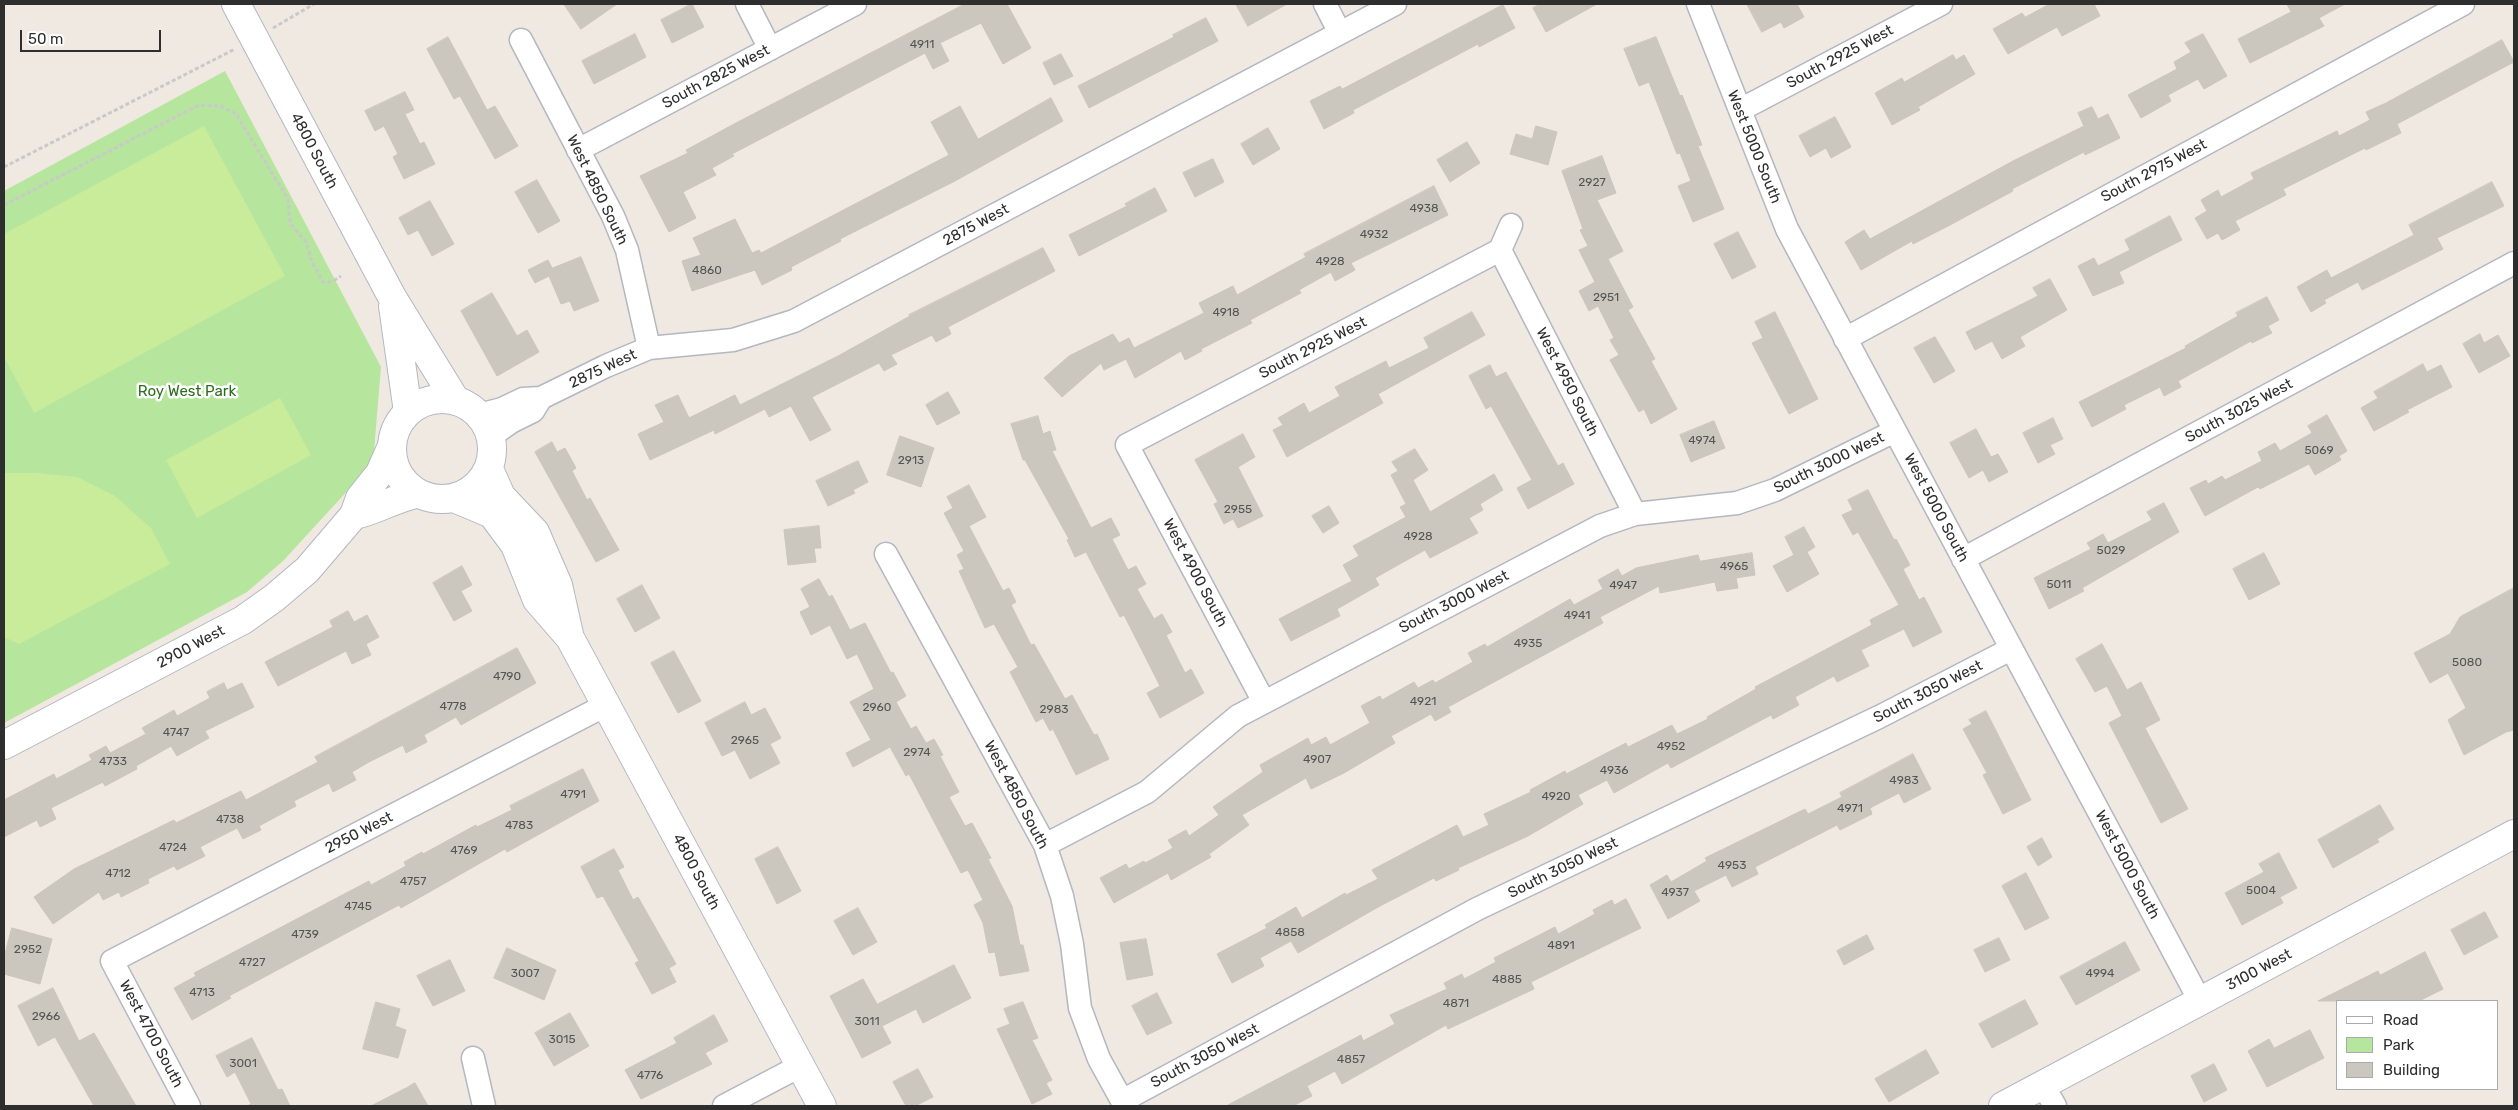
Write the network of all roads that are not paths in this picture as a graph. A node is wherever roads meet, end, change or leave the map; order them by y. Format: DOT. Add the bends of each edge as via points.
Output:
graph roads {
  1 [pos="236,4"];
  2 [pos="747,4"];
  3 [pos="855,4"];
  4 [pos="1325,4"];
  5 [pos="1394,4"];
  6 [pos="1698,4"];
  7 [pos="1940,4"];
  8 [pos="2463,4"];
  9 [pos="1340,33"];
  10 [pos="521,40"];
  11 [pos="770,49"];
  12 [pos="1740,110"];
  13 [pos="578,150"];
  14 [pos="1511,225"];
  15 [pos="1500,250"];
  16 [pos="2514,262"];
  17 [pos="392,297"];
  18 [pos="1846,339"];
  19 [pos="649,348"];
  20 [pos="456,400"];
  21 [pos="408,412"];
  22 [pos="485,426"];
  23 [pos="1895,431"];
  24 [pos="1118,441"];
  25 [pos="391,448"];
  26 [pos="489,469"];
  27 [pos="415,494"];
  28 [pos="454,498"];
  29 [pos="1635,514"];
  30 [pos="354,515"];
  31 [pos="886,554"];
  32 [pos="1963,559"];
  33 [pos="570,638"];
  34 [pos="2012,649"];
  35 [pos="1264,702"];
  36 [pos="606,705"];
  37 [pos="4,745"];
  38 [pos="2514,834"];
  39 [pos="1045,845"];
  40 [pos="112,961"];
  41 [pos="2200,1001"];
  42 [pos="473,1058"];
  43 [pos="800,1066"];
  44 [pos="2049,1096"];
  45 [pos="1124,1104"];
  46 [pos="189,1106"];
  47 [pos="484,1106"];
  48 [pos="724,1106"];
  49 [pos="822,1106"];
  50 [pos="2003,1106"];
  1 -- 17 [label="main road, 4800 South"];
  2 -- 11 [label="street"];
  3 -- 11 [label="street, South 2825 West"];
  4 -- 9 [label="street"];
  5 -- 9 [label="street, 2875 West"];
  6 -- 12 [label="street, West 5000 South"];
  7 -- 12 [label="street, South 2925 West"];
  8 -- 18 [label="street, South 2975 West"];
  9 -- 19 [label="street, 2875 West" via="794,321 732,340"];
  10 -- 13 [label="street, West 4850 South"];
  11 -- 13 [label="street, South 2825 West"];
  12 -- 18 [label="street, West 5000 South" via="1787,229"];
  13 -- 19 [label="street, West 4850 South" via="627,250"];
  14 -- 15 [label="street"];
  15 -- 24 [label="street, South 2925 West"];
  15 -- 29 [label="street, West 4950 South"];
  16 -- 32 [label="street, South 3025 West"];
  17 -- 20 [label="main road, 4800 South"];
  17 -- 21 [label="main road, 4800 South"];
  18 -- 23 [label="street, West 5000 South"];
  19 -- 22 [label="street, 2875 West" via="541,398 532,412 511,422"];
  20 -- 21 [label="main road" via="438,398"];
  20 -- 22 [label="main road" via="469,406"];
  21 -- 25 [label="main road" via="399,422"];
  22 -- 26 [label="main road" via="492,458"];
  23 -- 29 [label="street, South 3000 West" via="1775,490 1737,503"];
  23 -- 32 [label="street, West 5000 South"];
  24 -- 35 [label="street, West 4900 South"];
  25 -- 27 [label="main road" via="393,464 400,479"];
  25 -- 30 [label="main road" via="380,473 360,498"];
  26 -- 28 [label="main road" via="469,492"];
  26 -- 33 [label="main road, 4800 South" via="501,496 535,532 558,584"];
  27 -- 28 [label="main road" via="440,500"];
  27 -- 30 [label="main road"];
  28 -- 33 [label="main road, 4800 South" via="492,514 515,546 536,600"];
  29 -- 35 [label="street, South 3000 West" via="1600,526"];
  30 -- 37 [label="main road, 2900 West" via="307,570 243,620"];
  31 -- 39 [label="street, West 4850 South"];
  32 -- 34 [label="street, West 5000 South"];
  33 -- 36 [label="main road, 4800 South"];
  34 -- 41 [label="street, West 5000 South"];
  34 -- 45 [label="street, South 3050 West" via="1879,717 1477,909"];
  35 -- 39 [label="street, South 3000 West" via="1238,716 1148,792"];
  36 -- 40 [label="street, 2950 West"];
  36 -- 43 [label="main road, 4800 South"];
  38 -- 41 [label="main road, 3100 West"];
  39 -- 45 [label="street, West 4850 South" via="1062,896 1080,1008 1099,1059"];
  40 -- 46 [label="street, West 4700 South"];
  41 -- 44 [label="main road, 3100 West"];
  42 -- 47 [label="street"];
  43 -- 48 [label="street"];
  43 -- 49 [label="main road, 4800 South"];
  44 -- 50 [label="main road, 3100 West"];
}
